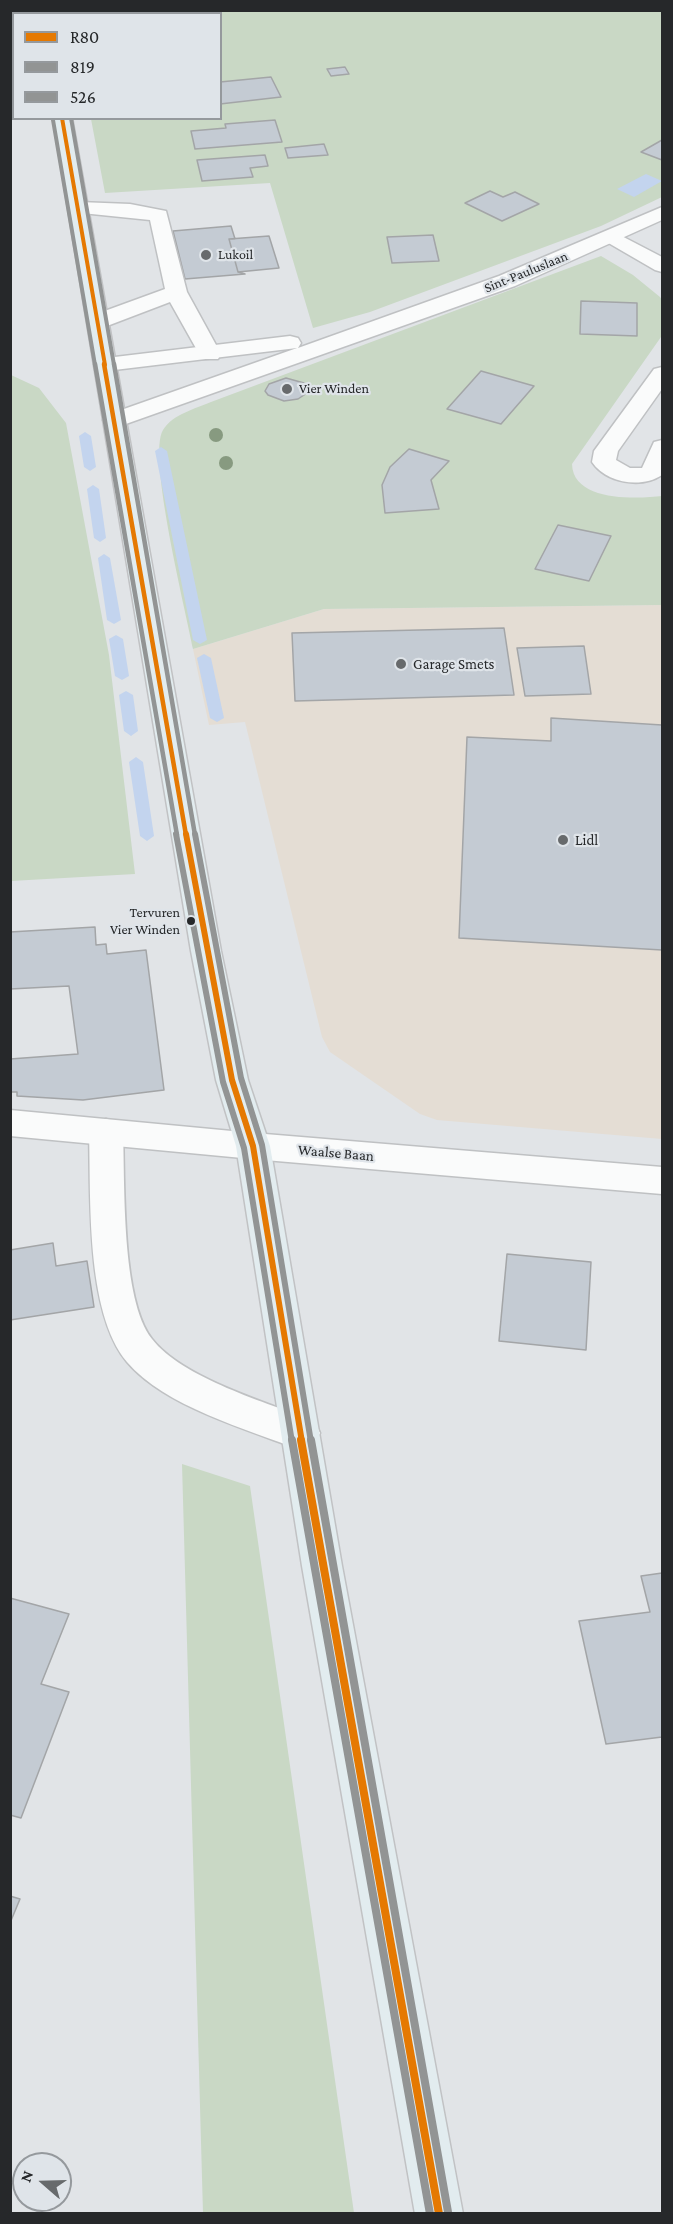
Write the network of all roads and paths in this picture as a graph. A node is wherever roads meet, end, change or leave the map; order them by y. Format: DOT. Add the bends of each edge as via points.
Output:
graph roads {
  1 [pos="62,120"];
  2 [pos="79,208"];
  3 [pos="663,213"];
  4 [pos="612,237"];
  5 [pos="663,266"];
  6 [pos="176,292"];
  7 [pos="99,321"];
  8 [pos="387,326"];
  9 [pos="210,354"];
  10 [pos="106,364"];
  11 [pos="663,374"];
  12 [pos="115,420"];
  13 [pos="663,447"];
  14 [pos="10,1123"];
  15 [pos="106,1132"];
  16 [pos="253,1146"];
  17 [pos="663,1181"];
  18 [pos="301,1433"];
  19 [pos="439,2214"];
  1 -- 2 [label="main road"];
  2 -- 6 [label="street" via="159,215"];
  2 -- 7 [label="main road"];
  3 -- 4 [label="street, Sint-Pauluslaan"];
  4 -- 5 [label="street"];
  4 -- 8 [label="street, Sint-Pauluslaan"];
  6 -- 7 [label="street"];
  6 -- 9 [label="street"];
  7 -- 10 [label="main road"];
  8 -- 9 [label="street, Sint-Pauluslaan"];
  8 -- 12 [label="street, Sint-Pauluslaan"];
  9 -- 10 [label="street, Sint-Pauluslaan"];
  10 -- 12 [label="main road"];
  11 -- 13 [label="street" via="606,452 604,462 626,474 647,475 656,469"];
  12 -- 16 [label="main road" via="206,951 232,1080"];
  14 -- 15 [label="street, Waalse Baan"];
  15 -- 16 [label="street, Waalse Baan"];
  15 -- 18 [label="street" via="115,1290 123,1321 139,1350 160,1369 203,1392"];
  16 -- 17 [label="street, Waalse Baan"];
  16 -- 18 [label="main road"];
  18 -- 19 [label="main road"];
}
